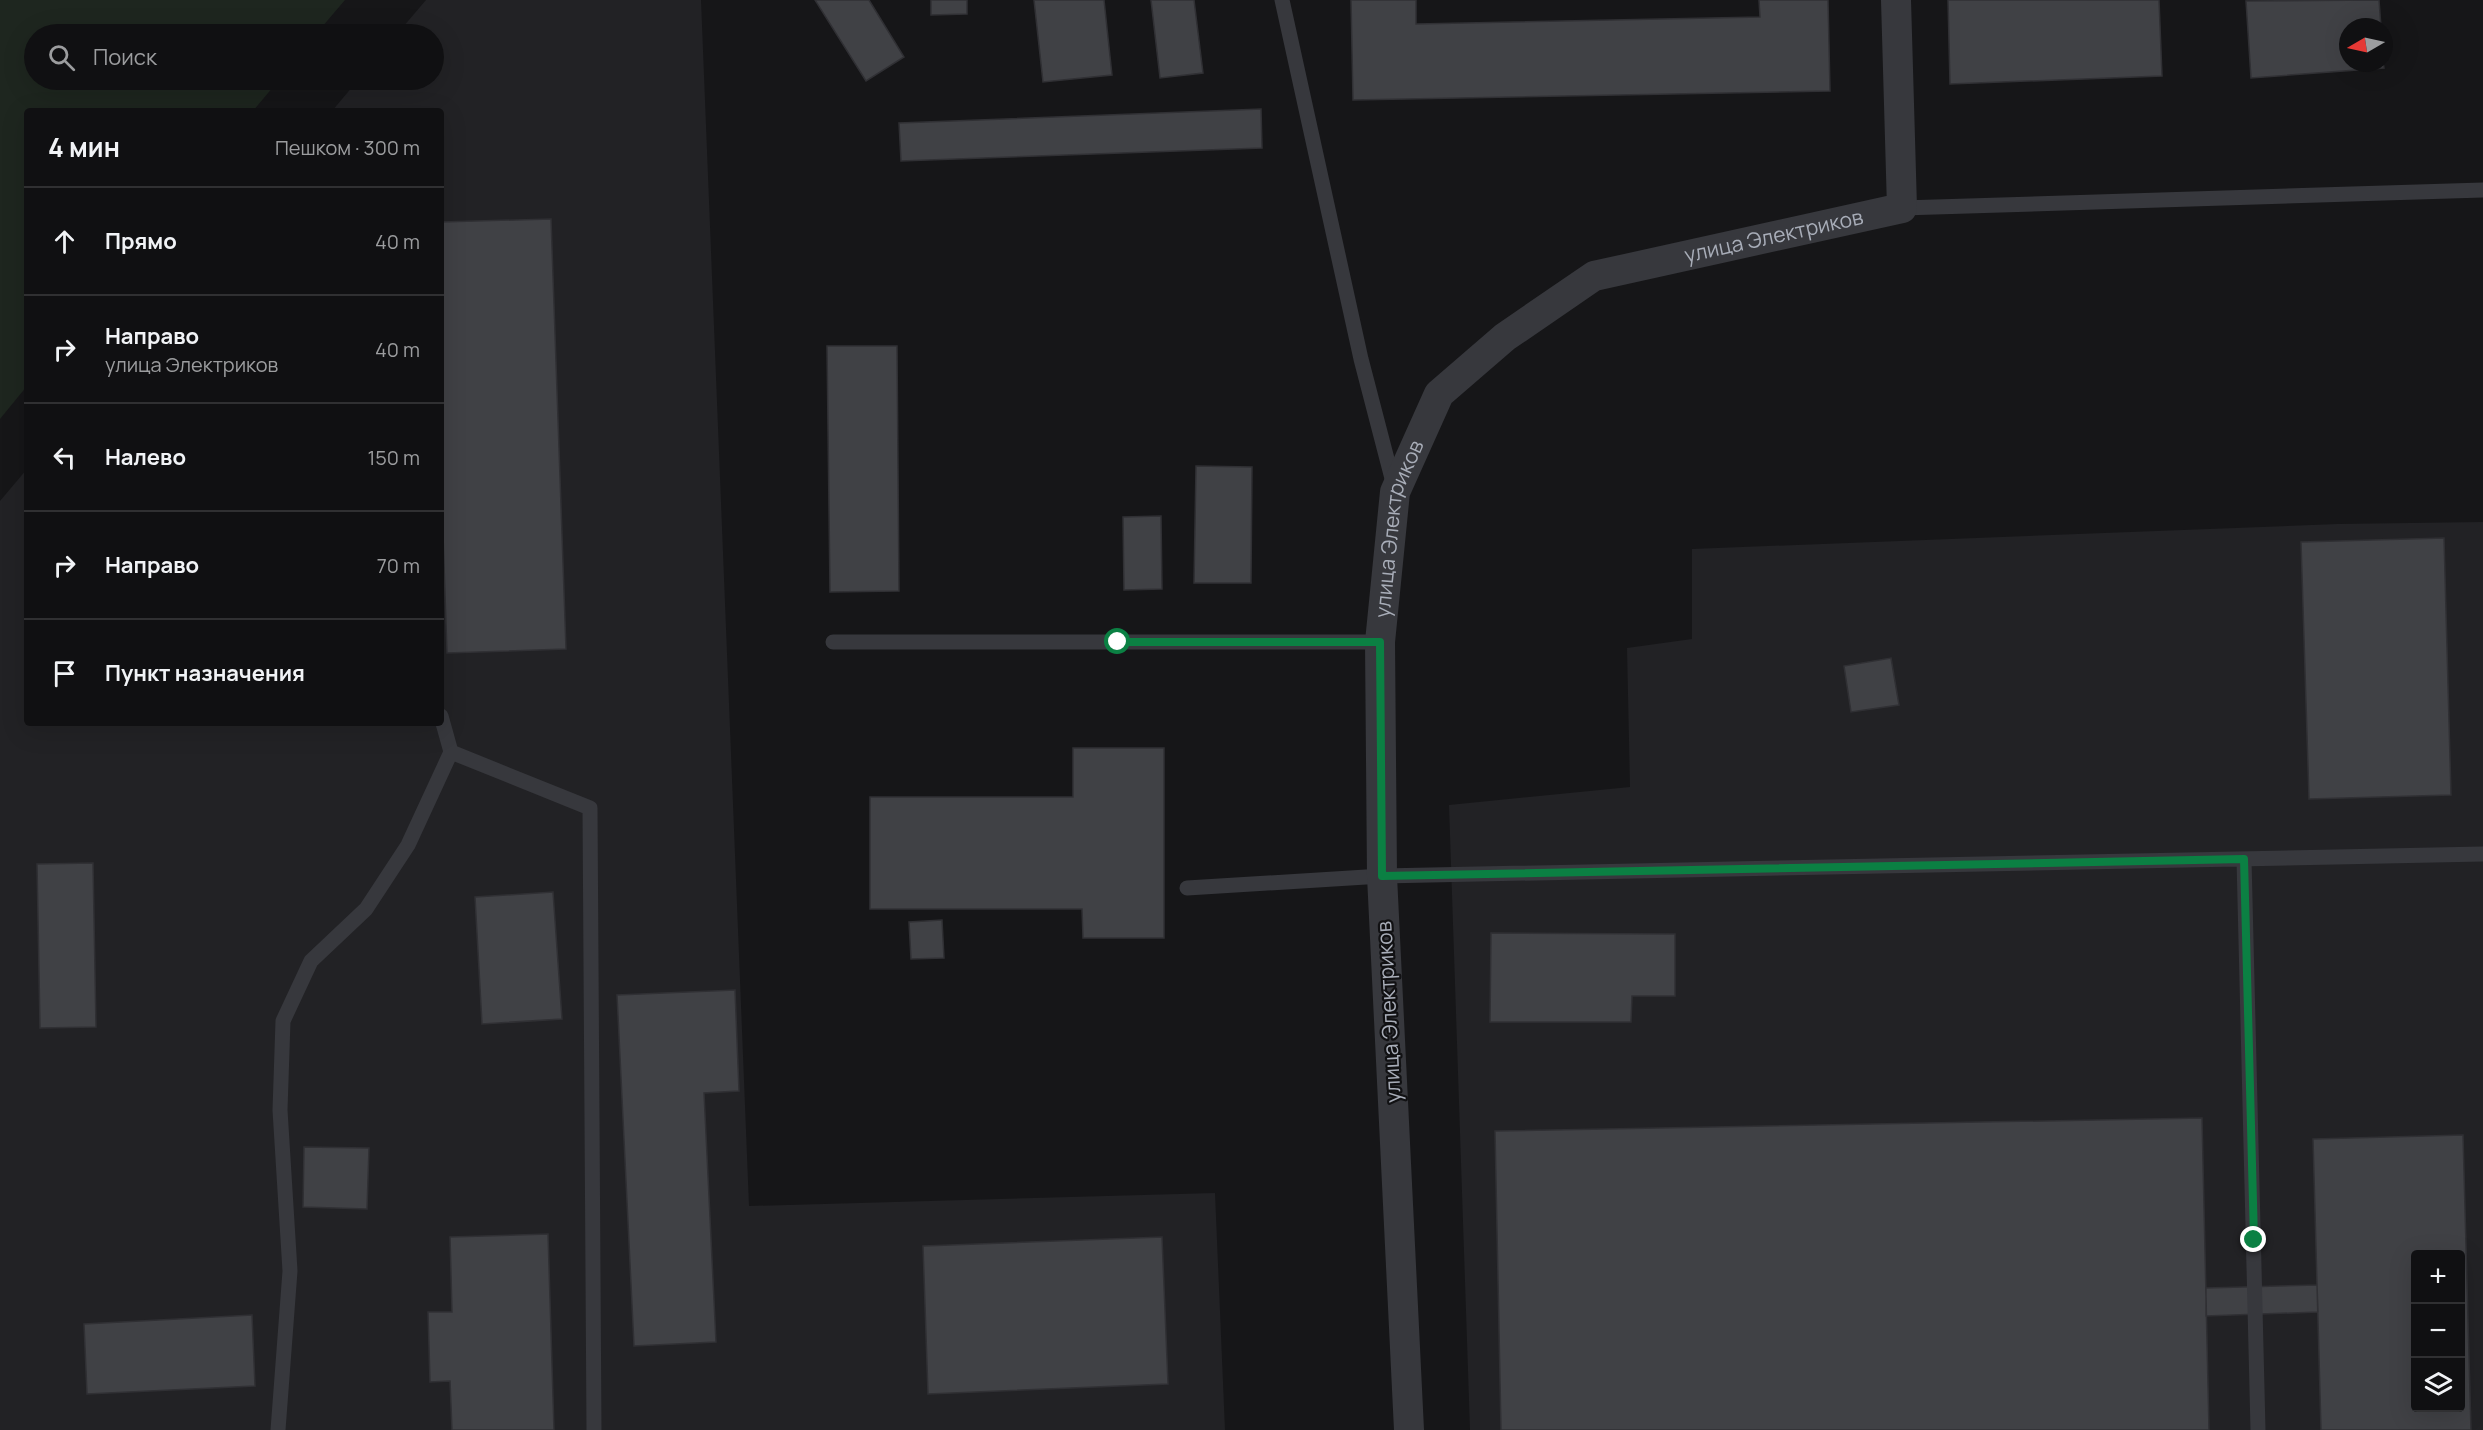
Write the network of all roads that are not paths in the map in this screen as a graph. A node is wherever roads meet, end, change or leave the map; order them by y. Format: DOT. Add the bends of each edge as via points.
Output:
graph roads {
  1 [pos="1282,0"];
  2 [pos="1896,0"];
  3 [pos="2483,190"];
  4 [pos="1902,208"];
  5 [pos="1395,492"];
  6 [pos="833,642"];
  7 [pos="1380,642"];
  8 [pos="444,726"];
  9 [pos="451,752"];
  10 [pos="2483,854"];
  11 [pos="2244,859"];
  12 [pos="1382,876"];
  13 [pos="1186,888"];
  14 [pos="278,1430"];
  15 [pos="594,1430"];
  16 [pos="1409,1430"];
  17 [pos="2258,1430"];
  1 -- 5 [label="lane" via="1361,359"];
  2 -- 4 [label="street"];
  3 -- 4 [label="lane"];
  4 -- 5 [label="street, улица Электриков" via="1594,276 1505,337 1439,394"];
  5 -- 7 [label="street, улица Электриков"];
  6 -- 7 [label="lane"];
  7 -- 12 [label="street, улица Электриков"];
  8 -- 9 [label="lane"];
  9 -- 14 [label="lane" via="408,845 366,909 311,961 283,1021 280,1110 290,1271"];
  9 -- 15 [label="lane" via="590,808"];
  10 -- 11 [label="lane"];
  11 -- 12 [label="lane"];
  11 -- 17 [label="lane"];
  12 -- 13 [label="lane"];
  12 -- 16 [label="street, улица Электриков"];
}
